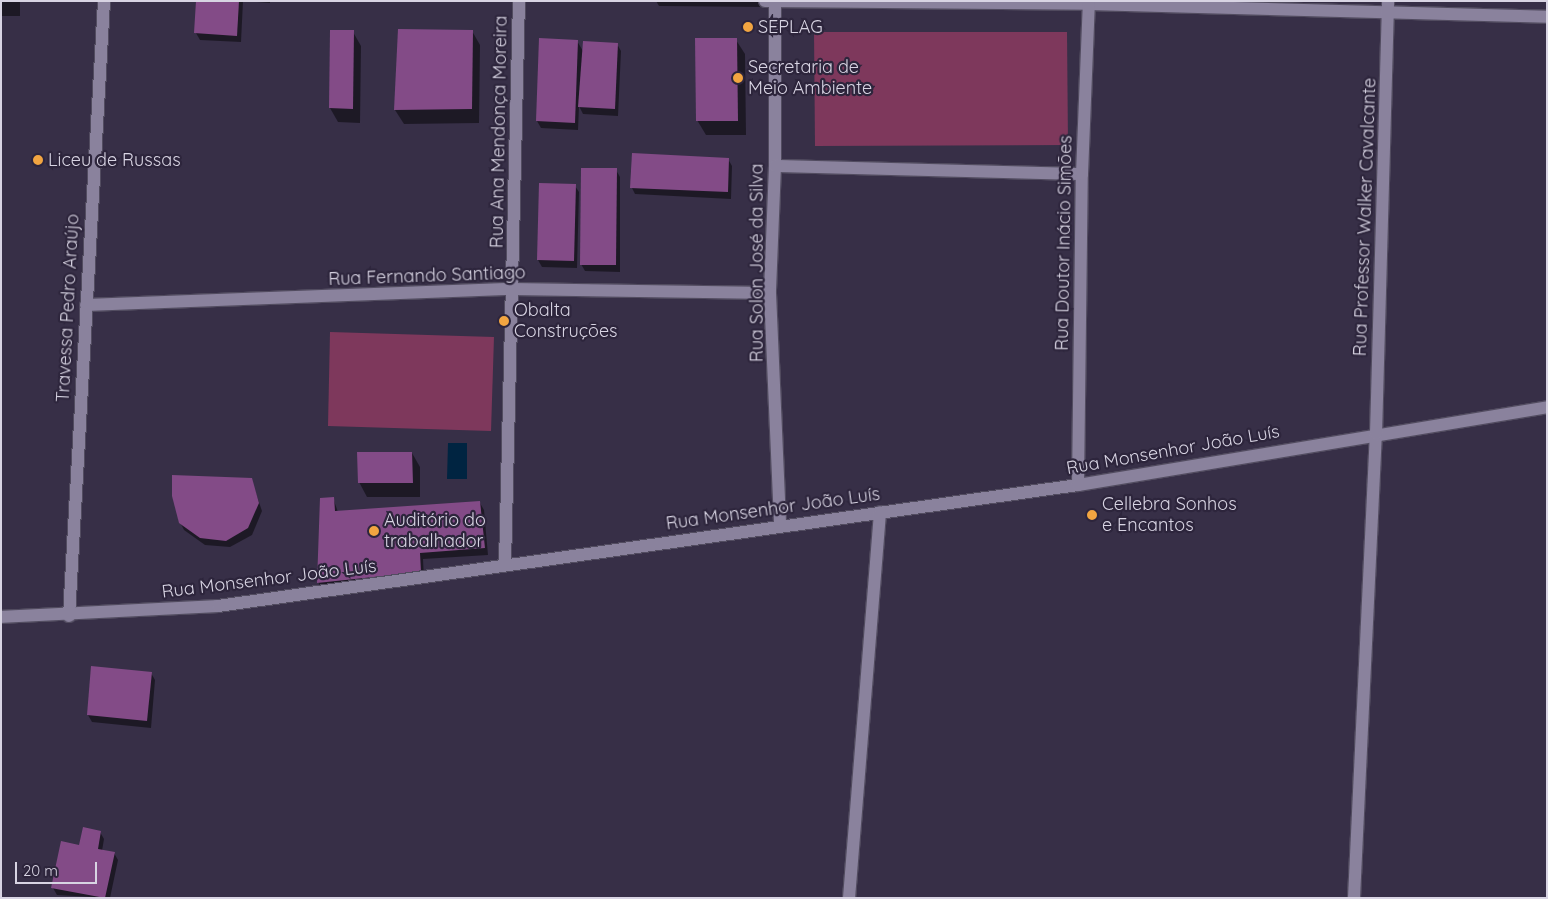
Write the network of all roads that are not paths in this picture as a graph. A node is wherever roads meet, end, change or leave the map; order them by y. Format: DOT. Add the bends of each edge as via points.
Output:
graph roads {
  1 [pos="104,1"];
  2 [pos="520,1"];
  3 [pos="765,1"];
  4 [pos="774,1"];
  5 [pos="1088,3"];
  6 [pos="1388,6"];
  7 [pos="1547,17"];
  8 [pos="775,166"];
  9 [pos="1082,174"];
  10 [pos="512,290"];
  11 [pos="770,293"];
  12 [pos="86,305"];
  13 [pos="1547,407"];
  14 [pos="1376,434"];
  15 [pos="1078,484"];
  16 [pos="880,512"];
  17 [pos="780,526"];
  18 [pos="504,564"];
  19 [pos="69,616"];
  20 [pos="1,617"];
  21 [pos="849,898"];
  22 [pos="1354,898"];
  1 -- 12 [label="street, Travessa Pedro Araújo"];
  2 -- 10 [label="street, Rua Ana Mendonça Moreira"];
  3 -- 4 [label="street"];
  4 -- 5 [label="street"];
  4 -- 8 [label="street, Rua Solon José da Silva"];
  5 -- 6 [label="street"];
  5 -- 9 [label="street, Rua Doutor Inácio Simões"];
  6 -- 7 [label="street"];
  6 -- 14 [label="street, Rua Professor Walker Cavalcante"];
  8 -- 9 [label="street"];
  8 -- 11 [label="street, Rua Solon José da Silva"];
  9 -- 15 [label="street, Rua Doutor Inácio Simões"];
  10 -- 11 [label="street, Rua Fernando Santiago"];
  10 -- 12 [label="street, Rua Fernando Santiago"];
  10 -- 18 [label="street, Rua Ana Mendonça Moreira"];
  11 -- 17 [label="street, Rua Solon José da Silva"];
  12 -- 19 [label="street, Travessa Pedro Araújo"];
  13 -- 14 [label="street, Rua Monsenhor João Luís"];
  14 -- 15 [label="street, Rua Monsenhor João Luís"];
  14 -- 22 [label="street, Rua Professor Walker Cavalcante"];
  15 -- 16 [label="street, Rua Monsenhor João Luís"];
  16 -- 17 [label="street, Rua Monsenhor João Luís"];
  16 -- 21 [label="street"];
  17 -- 18 [label="street, Rua Monsenhor João Luís"];
  18 -- 19 [label="street, Rua Monsenhor João Luís" via="218,606"];
  19 -- 20 [label="street, Rua Monsenhor João Luís"];
}
